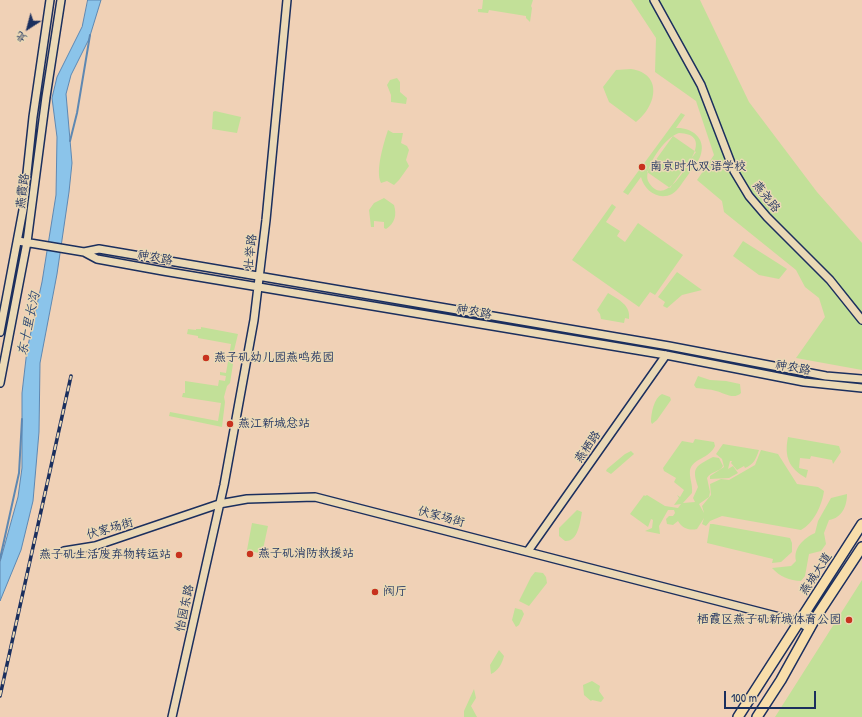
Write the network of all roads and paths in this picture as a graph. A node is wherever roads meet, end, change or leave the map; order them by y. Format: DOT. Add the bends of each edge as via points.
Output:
graph roads {
  1 [pos="50,0"];
  2 [pos="61,0"];
  3 [pos="287,0"];
  4 [pos="654,0"];
  5 [pos="18,241"];
  6 [pos="28,242"];
  7 [pos="84,252"];
  8 [pos="260,277"];
  9 [pos="259,287"];
  10 [pos="862,320"];
  11 [pos="0,332"];
  12 [pos="666,355"];
  13 [pos="862,379"];
  14 [pos="0,383"];
  15 [pos="862,388"];
  16 [pos="219,504"];
  17 [pos="862,524"];
  18 [pos="862,547"];
  19 [pos="64,550"];
  20 [pos="528,551"];
  21 [pos="799,622"];
  22 [pos="810,629"];
  23 [pos="172,717"];
  24 [pos="738,717"];
  25 [pos="756,717"];
  1 -- 5 [label="street, 燕霞路"];
  2 -- 6 [label="street, 燕霞路"];
  3 -- 8 [label="street, 壮举路"];
  4 -- 10 [label="street, 燕尧路" via="701,85 729,158 749,196 830,280"];
  5 -- 6 [label="street, 神农路"];
  5 -- 11 [label="street, 燕霞路"];
  6 -- 7 [label="street, 神农路"];
  6 -- 14 [label="street, 燕霞路"];
  7 -- 8 [label="street, 神农路" via="99,249"];
  7 -- 9 [label="street, 神农路" via="97,259"];
  8 -- 9 [label="street, 壮举路"];
  8 -- 13 [label="street, 神农路" via="669,346 826,376"];
  9 -- 12 [label="street, 神农路"];
  9 -- 16 [label="street, 壮举路"];
  12 -- 15 [label="street, 神农路" via="804,382"];
  12 -- 20 [label="street, 燕栖路"];
  16 -- 19 [label="street, 伏家场街" via="95,546"];
  16 -- 20 [label="street, 伏家场街" via="247,499 315,497"];
  16 -- 23 [label="street, 怡园东路"];
  17 -- 21 [label="main road, 燕城大道"];
  18 -- 22 [label="main road, 燕城大道"];
  20 -- 21 [label="street, 伏家场街"];
  21 -- 22 [label="street, 伏家场街"];
  21 -- 24 [label="main road, 燕城大道"];
  22 -- 25 [label="main road, 燕城大道"];
}
